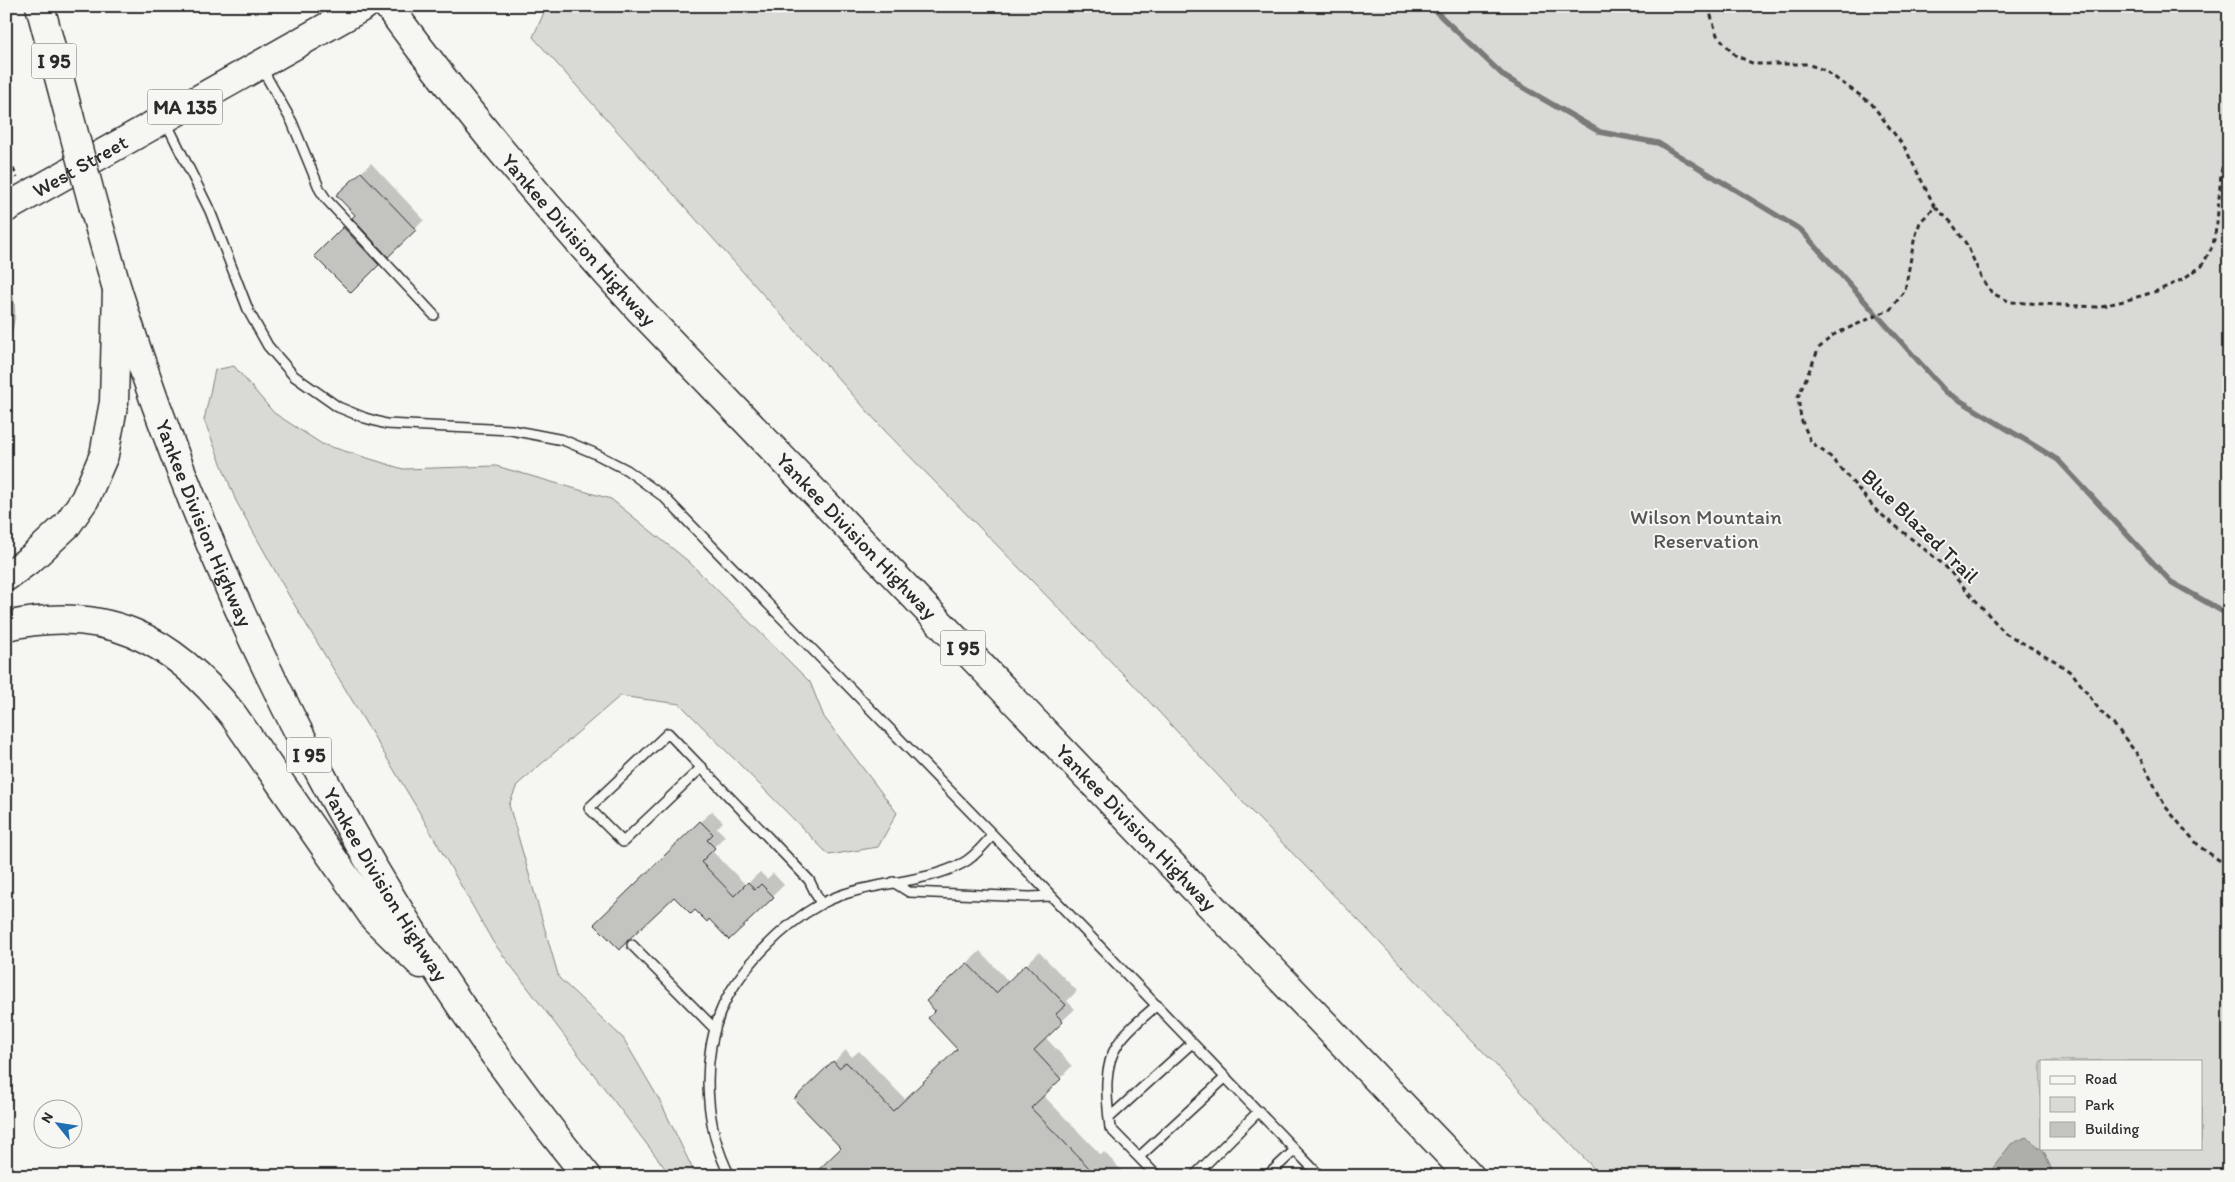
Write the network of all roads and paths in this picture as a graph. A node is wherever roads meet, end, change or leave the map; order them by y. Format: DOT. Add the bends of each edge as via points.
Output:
graph roads {
  1 [pos="40,6"];
  2 [pos="364,6"];
  3 [pos="388,6"];
  4 [pos="1708,6"];
  5 [pos="260,65"];
  6 [pos="164,119"];
  7 [pos="2229,135"];
  8 [pos="1935,207"];
  9 [pos="6,208"];
  10 [pos="117,289"];
  11 [pos="434,315"];
  12 [pos="6,577"];
  13 [pos="6,626"];
  14 [pos="702,767"];
  15 [pos="994,835"];
  16 [pos="2229,864"];
  17 [pos="893,882"];
  18 [pos="1050,896"];
  19 [pos="822,904"];
  20 [pos="632,945"];
  21 [pos="456,997"];
  22 [pos="1157,1005"];
  23 [pos="715,1029"];
  24 [pos="1192,1043"];
  25 [pos="1226,1078"];
  26 [pos="1259,1111"];
  27 [pos="1109,1118"];
  28 [pos="1295,1150"];
  29 [pos="1139,1157"];
  30 [pos="587,1176"];
  31 [pos="730,1176"];
  32 [pos="1157,1176"];
  33 [pos="1194,1176"];
  34 [pos="1267,1176"];
  35 [pos="1320,1176"];
  36 [pos="1470,1176"];
  1 -- 10 [label="main road, I 95, bridge"];
  2 -- 5 [label="main road, West Street / MA 135"];
  3 -- 36 [label="main road, Yankee Division Highway / I 95" via="508,161 640,310"];
  4 -- 8 [label="path" via="1716,35 1735,55 1754,64 1806,64 1824,70 1871,103 1905,148"];
  5 -- 6 [label="main road, West Street / MA 135"];
  5 -- 11 [label="lane" via="292,122 326,199"];
  6 -- 9 [label="main road, West Street / MA 135"];
  6 -- 15 [label="lane" via="210,211 249,312 268,346 294,376 338,406 364,418 407,426 478,427 538,434 563,440 627,470 664,497"];
  7 -- 8 [label="path" via="2221,173 2218,223 2213,246 2202,266 2157,291 2097,308 2010,302 1992,293 1967,245 1951,222"];
  8 -- 16 [label="path, Blue Blazed Trail" via="1920,222 1905,290 1891,309 1833,335 1819,348 1798,397 1801,419 1812,442 1832,458 1877,511 1944,565 2005,633 2073,674 2140,758 2165,806 2182,828 2200,847"];
  10 -- 12 [label="main road" via="114,402 104,455 85,499 67,525"];
  10 -- 21 [label="main road, Yankee Division Highway / I 95" via="178,465 269,676 353,834"];
  13 -- 21 [label="main road" via="57,618 103,622 144,638 186,664 212,687 234,715 375,919"];
  14 -- 14 [label="lane" via="668,733 589,808 623,842"];
  14 -- 19 [label="lane" via="809,880"];
  15 -- 17 [label="lane" via="963,863 936,873"];
  15 -- 18 [label="lane"];
  17 -- 18 [label="lane" via="909,892"];
  17 -- 19 [label="lane" via="850,891"];
  18 -- 22 [label="lane"];
  19 -- 23 [label="lane" via="797,919 754,962 730,994"];
  20 -- 23 [label="lane"];
  21 -- 30 [label="main road, Yankee Division Highway / I 95"];
  22 -- 24 [label="lane"];
  22 -- 27 [label="lane" via="1119,1042 1111,1056 1107,1080"];
  23 -- 31 [label="lane" via="709,1065 711,1118 719,1152"];
  24 -- 25 [label="lane"];
  24 -- 27 [label="lane"];
  25 -- 26 [label="lane"];
  25 -- 29 [label="lane"];
  26 -- 28 [label="lane"];
  26 -- 33 [label="lane"];
  27 -- 29 [label="lane" via="1110,1128"];
  28 -- 34 [label="lane"];
  28 -- 35 [label="lane"];
  29 -- 32 [label="lane"];
}
